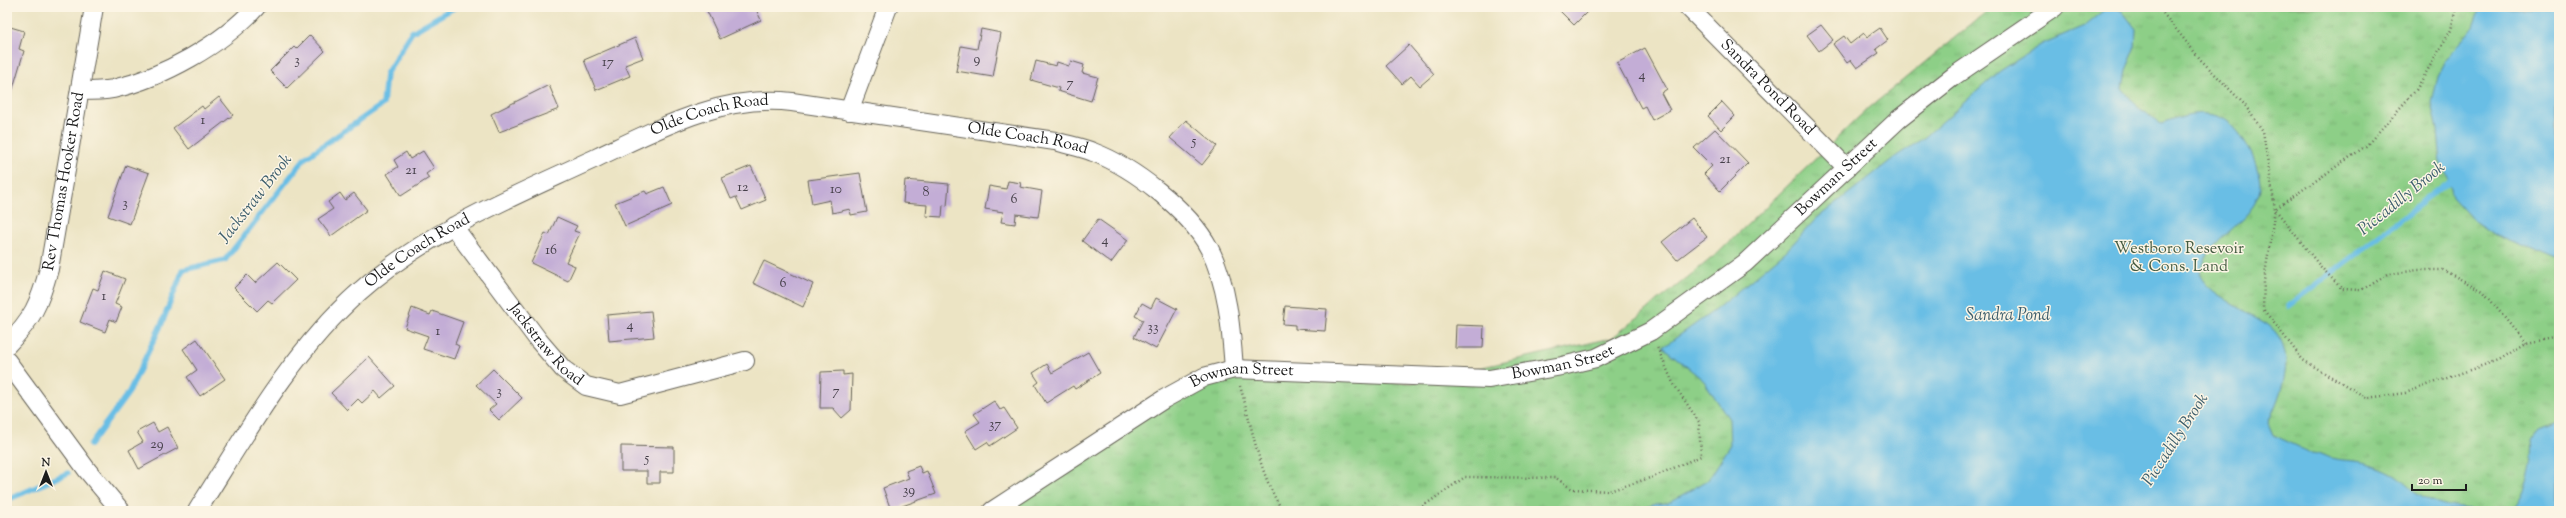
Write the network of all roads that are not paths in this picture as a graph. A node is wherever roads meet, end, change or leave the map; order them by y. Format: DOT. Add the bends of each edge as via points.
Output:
graph roads {
  1 [pos="94,7"];
  2 [pos="256,7"];
  3 [pos="888,7"];
  4 [pos="1688,7"];
  5 [pos="2056,7"];
  6 [pos="80,91"];
  7 [pos="849,111"];
  8 [pos="1847,168"];
  9 [pos="453,226"];
  10 [pos="7,345"];
  11 [pos="7,361"];
  12 [pos="745,361"];
  13 [pos="1234,369"];
  14 [pos="121,511"];
  15 [pos="198,511"];
  16 [pos="992,511"];
  1 -- 6 [label="street, Rev Thomas Hooker Road"];
  2 -- 6 [label="street" via="222,39 159,72 112,89"];
  3 -- 7 [label="street"];
  4 -- 8 [label="street, Sandra Pond Road"];
  5 -- 8 [label="street, Bowman Street" via="1954,76 1899,119"];
  6 -- 10 [label="street, Rev Thomas Hooker Road" via="49,269 39,303 22,329"];
  7 -- 9 [label="street, Olde Coach Road" via="767,99 716,107 642,136"];
  7 -- 13 [label="street, Olde Coach Road" via="1055,141 1093,152 1125,168 1185,215 1209,247 1227,300"];
  8 -- 13 [label="street, Bowman Street" via="1745,262 1651,331 1596,358 1489,379"];
  9 -- 12 [label="street, Jackstraw Road" via="539,341 563,369 586,386 620,394"];
  9 -- 15 [label="street, Olde Coach Road" via="419,247 359,292 332,319 306,349 254,423"];
  11 -- 14 [label="street" via="87,470"];
  13 -- 16 [label="street, Bowman Street" via="1204,377 1164,399"];
}
